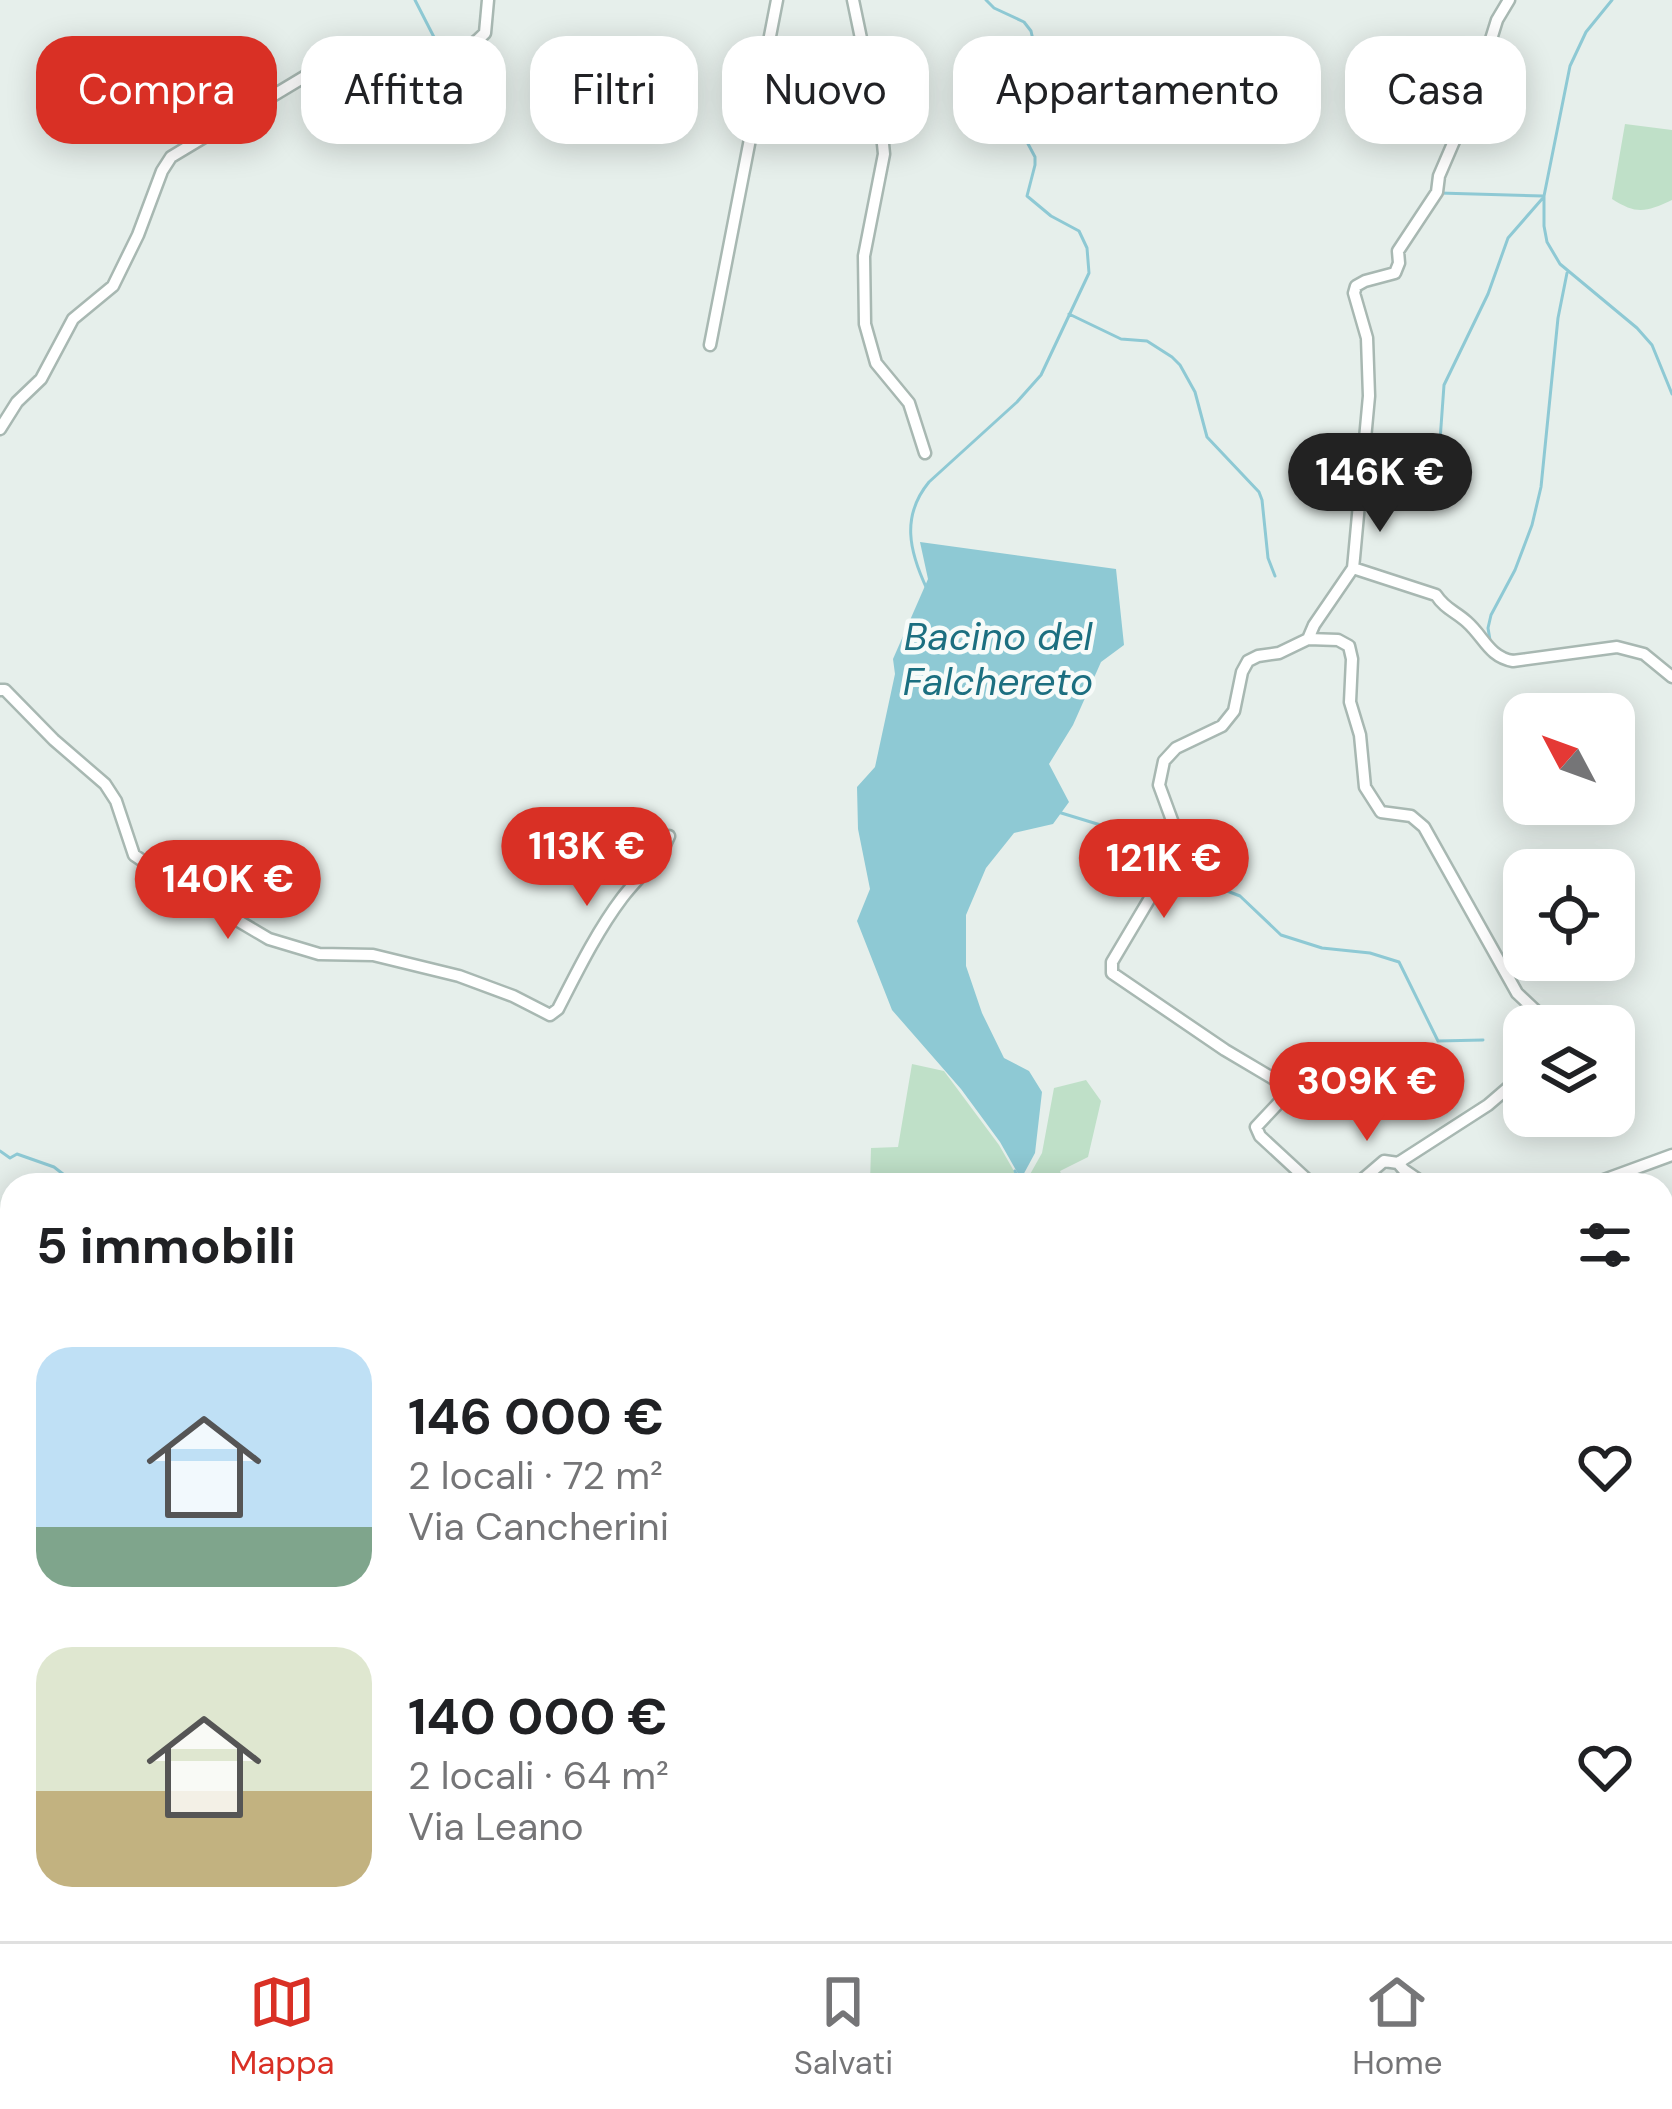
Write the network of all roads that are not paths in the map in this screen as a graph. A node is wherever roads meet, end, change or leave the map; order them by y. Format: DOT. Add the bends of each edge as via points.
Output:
graph roads {
  1 [pos="488,0"];
  2 [pos="777,0"];
  3 [pos="853,0"];
  4 [pos="1509,0"];
  5 [pos="710,344"];
  6 [pos="0,429"];
  7 [pos="926,453"];
  8 [pos="1353,568"];
  9 [pos="1308,639"];
  10 [pos="1672,677"];
  11 [pos="0,690"];
  12 [pos="669,836"];
  13 [pos="1530,1005"];
  14 [pos="1503,1092"];
  15 [pos="1672,1155"];
  16 [pos="1398,1163"];
  17 [pos="1300,1173"];
  18 [pos="1369,1173"];
  19 [pos="1407,1173"];
  20 [pos="1623,1173"];
  1 -- 6 [label="street" via="485,33 449,57 419,62 373,47 344,53 171,157 113,286 73,319 41,379"];
  2 -- 5 [label="street"];
  3 -- 7 [label="street" via="884,154 864,256 865,324 876,363 909,403"];
  4 -- 8 [label="street" via="1437,192 1398,251 1395,274 1365,280 1354,293 1367,338 1369,396"];
  8 -- 9 [label="street"];
  8 -- 10 [label="street" via="1436,595 1498,658 1617,646 1644,653"];
  9 -- 13 [label="street" via="1349,646 1365,787 1381,812 1411,816 1424,827"];
  9 -- 17 [label="street" via="1248,661 1222,727 1164,761 1159,785 1191,872 1150,898 1112,962 1112,973 1280,1082 1286,1095 1256,1127"];
  11 -- 12 [label="street" via="105,784 134,855 268,939 459,976 550,1015"];
  14 -- 16 [label="street"];
  15 -- 20 [label="street"];
  16 -- 18 [label="street" via="1384,1160"];
  16 -- 19 [label="street"];
}
